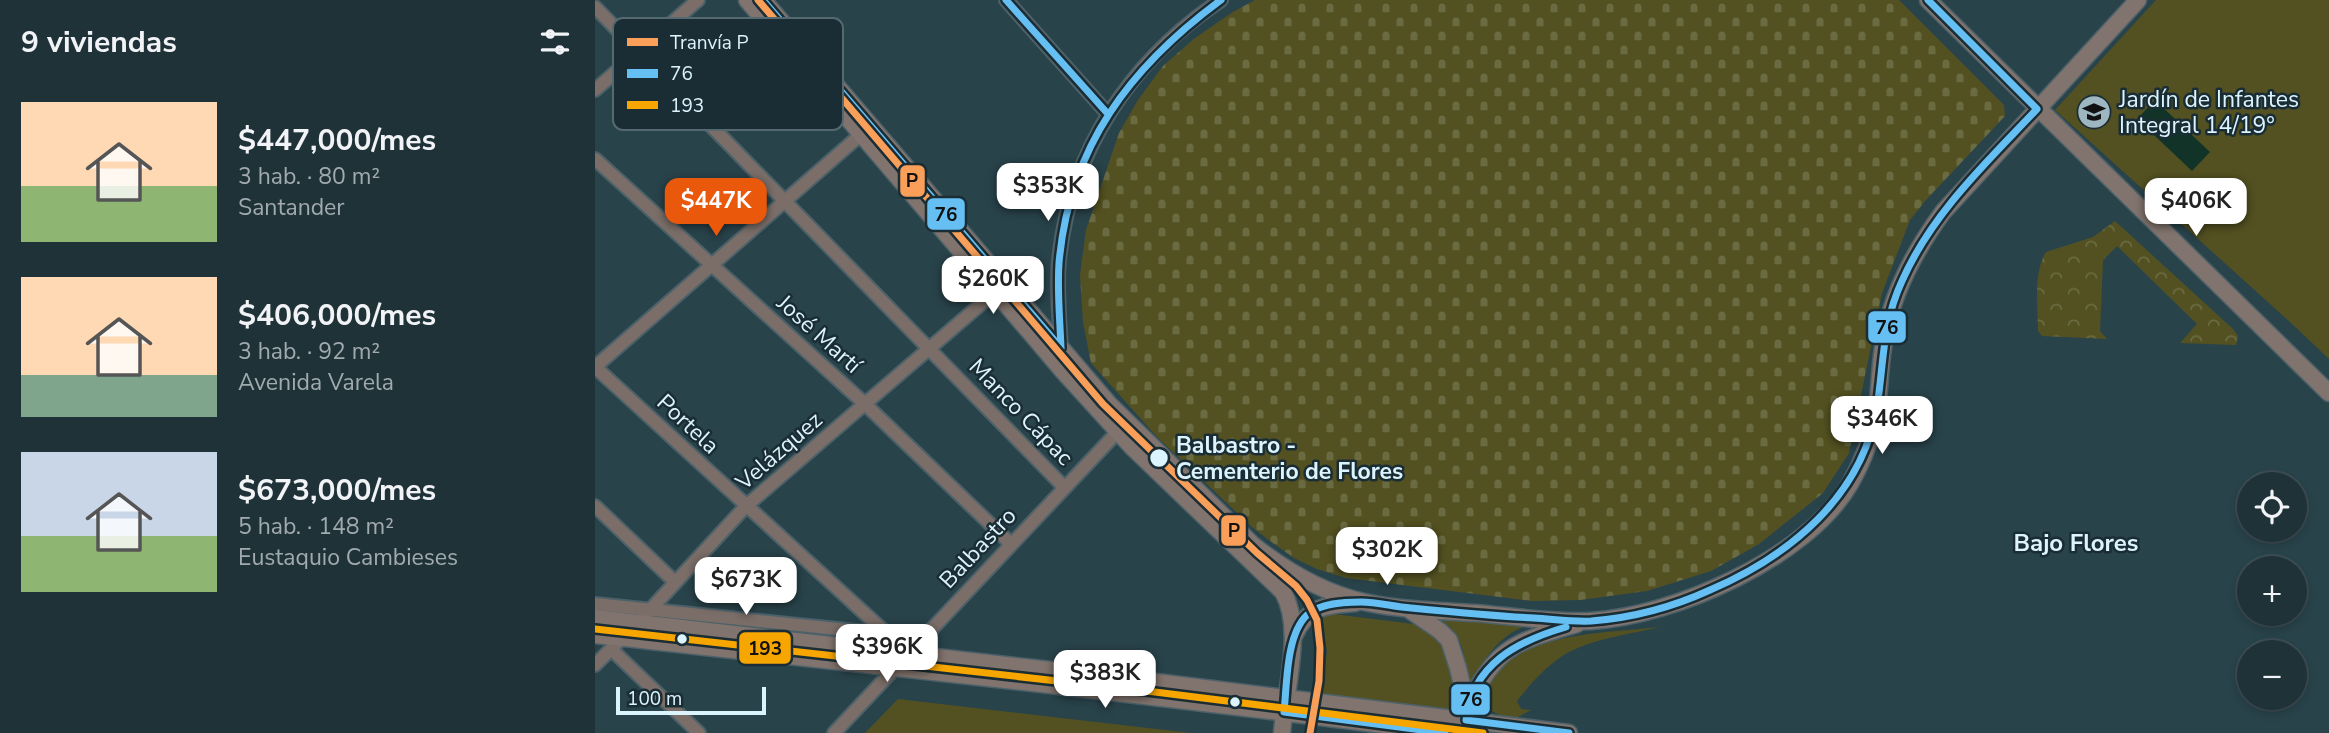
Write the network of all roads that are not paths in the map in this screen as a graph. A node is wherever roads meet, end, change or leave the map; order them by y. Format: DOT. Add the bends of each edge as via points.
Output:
graph roads {
  1 [pos="698,0"];
  2 [pos="747,0"];
  3 [pos="763,0"];
  4 [pos="1006,0"];
  5 [pos="1221,0"];
  6 [pos="1928,0"];
  7 [pos="2138,0"];
  8 [pos="595,7"];
  9 [pos="678,18"];
  10 [pos="763,18"];
  11 [pos="777,18"];
  12 [pos="613,25"];
  13 [pos="613,74"];
  14 [pos="595,90"];
  15 [pos="843,101"];
  16 [pos="843,105"];
  17 [pos="2037,109"];
  18 [pos="1108,114"];
  19 [pos="715,130"];
  20 [pos="866,130"];
  21 [pos="595,159"];
  22 [pos="785,201"];
  23 [pos="712,264"];
  24 [pos="1001,288"];
  25 [pos="930,348"];
  26 [pos="1061,348"];
  27 [pos="595,367"];
  28 [pos="1062,370"];
  29 [pos="2329,393"];
  30 [pos="865,404"];
  31 [pos="1122,427"];
  32 [pos="1064,487"];
  33 [pos="595,506"];
  34 [pos="746,506"];
  35 [pos="1010,543"];
  36 [pos="675,582"];
  37 [pos="1364,602"];
  38 [pos="595,604"];
  39 [pos="1406,608"];
  40 [pos="650,610"];
  41 [pos="595,618"];
  42 [pos="1589,621"];
  43 [pos="638,623"];
  44 [pos="886,634"];
  45 [pos="595,635"];
  46 [pos="1294,636"];
  47 [pos="617,644"];
  48 [pos="908,653"];
  49 [pos="595,665"];
  50 [pos="898,667"];
  51 [pos="1285,705"];
  52 [pos="1466,720"];
  53 [pos="699,733"];
  54 [pos="834,733"];
  55 [pos="1282,733"];
  56 [pos="1445,733"];
  57 [pos="1569,733"];
  1 -- 9 [label="street"];
  2 -- 10 [label="main road"];
  3 -- 11 [label="main road"];
  4 -- 18 [label="street"];
  5 -- 18 [label="street" via="1148,60"];
  6 -- 17 [label="main road"];
  7 -- 17 [label="main road"];
  8 -- 12 [label="street, Manco Cápac"];
  13 -- 14 [label="street"];
  15 -- 20 [label="main road"];
  16 -- 20 [label="main road"];
  17 -- 29 [label="main road"];
  17 -- 42 [label="main road" via="1943,212 1913,258 1885,332 1877,411 1869,440 1850,484 1837,501 1801,537 1744,574 1677,603"];
  18 -- 26 [label="street" via="1084,161 1062,237"];
  19 -- 22 [label="street, Manco Cápac"];
  20 -- 22 [label="street"];
  20 -- 24 [label="main road"];
  21 -- 23 [label="street, José Martí"];
  22 -- 23 [label="street"];
  22 -- 25 [label="street, Manco Cápac"];
  23 -- 27 [label="street"];
  23 -- 30 [label="street, José Martí"];
  24 -- 25 [label="street, Velázquez"];
  24 -- 26 [label="main road"];
  24 -- 28 [label="main road"];
  25 -- 30 [label="street, Velázquez"];
  25 -- 32 [label="street, Manco Cápac"];
  26 -- 28 [label="street"];
  26 -- 31 [label="main road"];
  27 -- 34 [label="street, Portela"];
  28 -- 31 [label="main road"];
  30 -- 34 [label="street, Velázquez"];
  30 -- 35 [label="street, José Martí"];
  31 -- 32 [label="street, Balbastro"];
  31 -- 37 [label="main road" via="1276,563 1323,588"];
  31 -- 46 [label="main road" via="1283,592 1290,604"];
  32 -- 35 [label="street, Balbastro"];
  33 -- 36 [label="street"];
  34 -- 36 [label="street, Velázquez"];
  34 -- 44 [label="street, Portela"];
  35 -- 48 [label="street, Balbastro"];
  36 -- 40 [label="street, Velázquez"];
  37 -- 39 [label="main road"];
  37 -- 46 [label="main road" via="1314,611"];
  38 -- 40 [label="street"];
  39 -- 42 [label="main road"];
  39 -- 52 [label="main road" via="1449,640"];
  40 -- 43 [label="street, Velázquez"];
  40 -- 44 [label="street"];
  41 -- 43 [label="main road"];
  42 -- 52 [label="main road" via="1532,638 1501,654 1490,666"];
  43 -- 47 [label="street, Velázquez"];
  43 -- 48 [label="main road"];
  44 -- 48 [label="street, Portela"];
  45 -- 47 [label="main road"];
  46 -- 51 [label="main road"];
  47 -- 49 [label="street, Velázquez"];
  47 -- 50 [label="main road"];
  47 -- 53 [label="street"];
  48 -- 50 [label="street, Balbastro"];
  48 -- 51 [label="main road"];
  50 -- 51 [label="main road"];
  50 -- 54 [label="street, Balbastro"];
  51 -- 52 [label="main road"];
  51 -- 55 [label="main road"];
  51 -- 56 [label="main road"];
  52 -- 57 [label="main road"];
}
